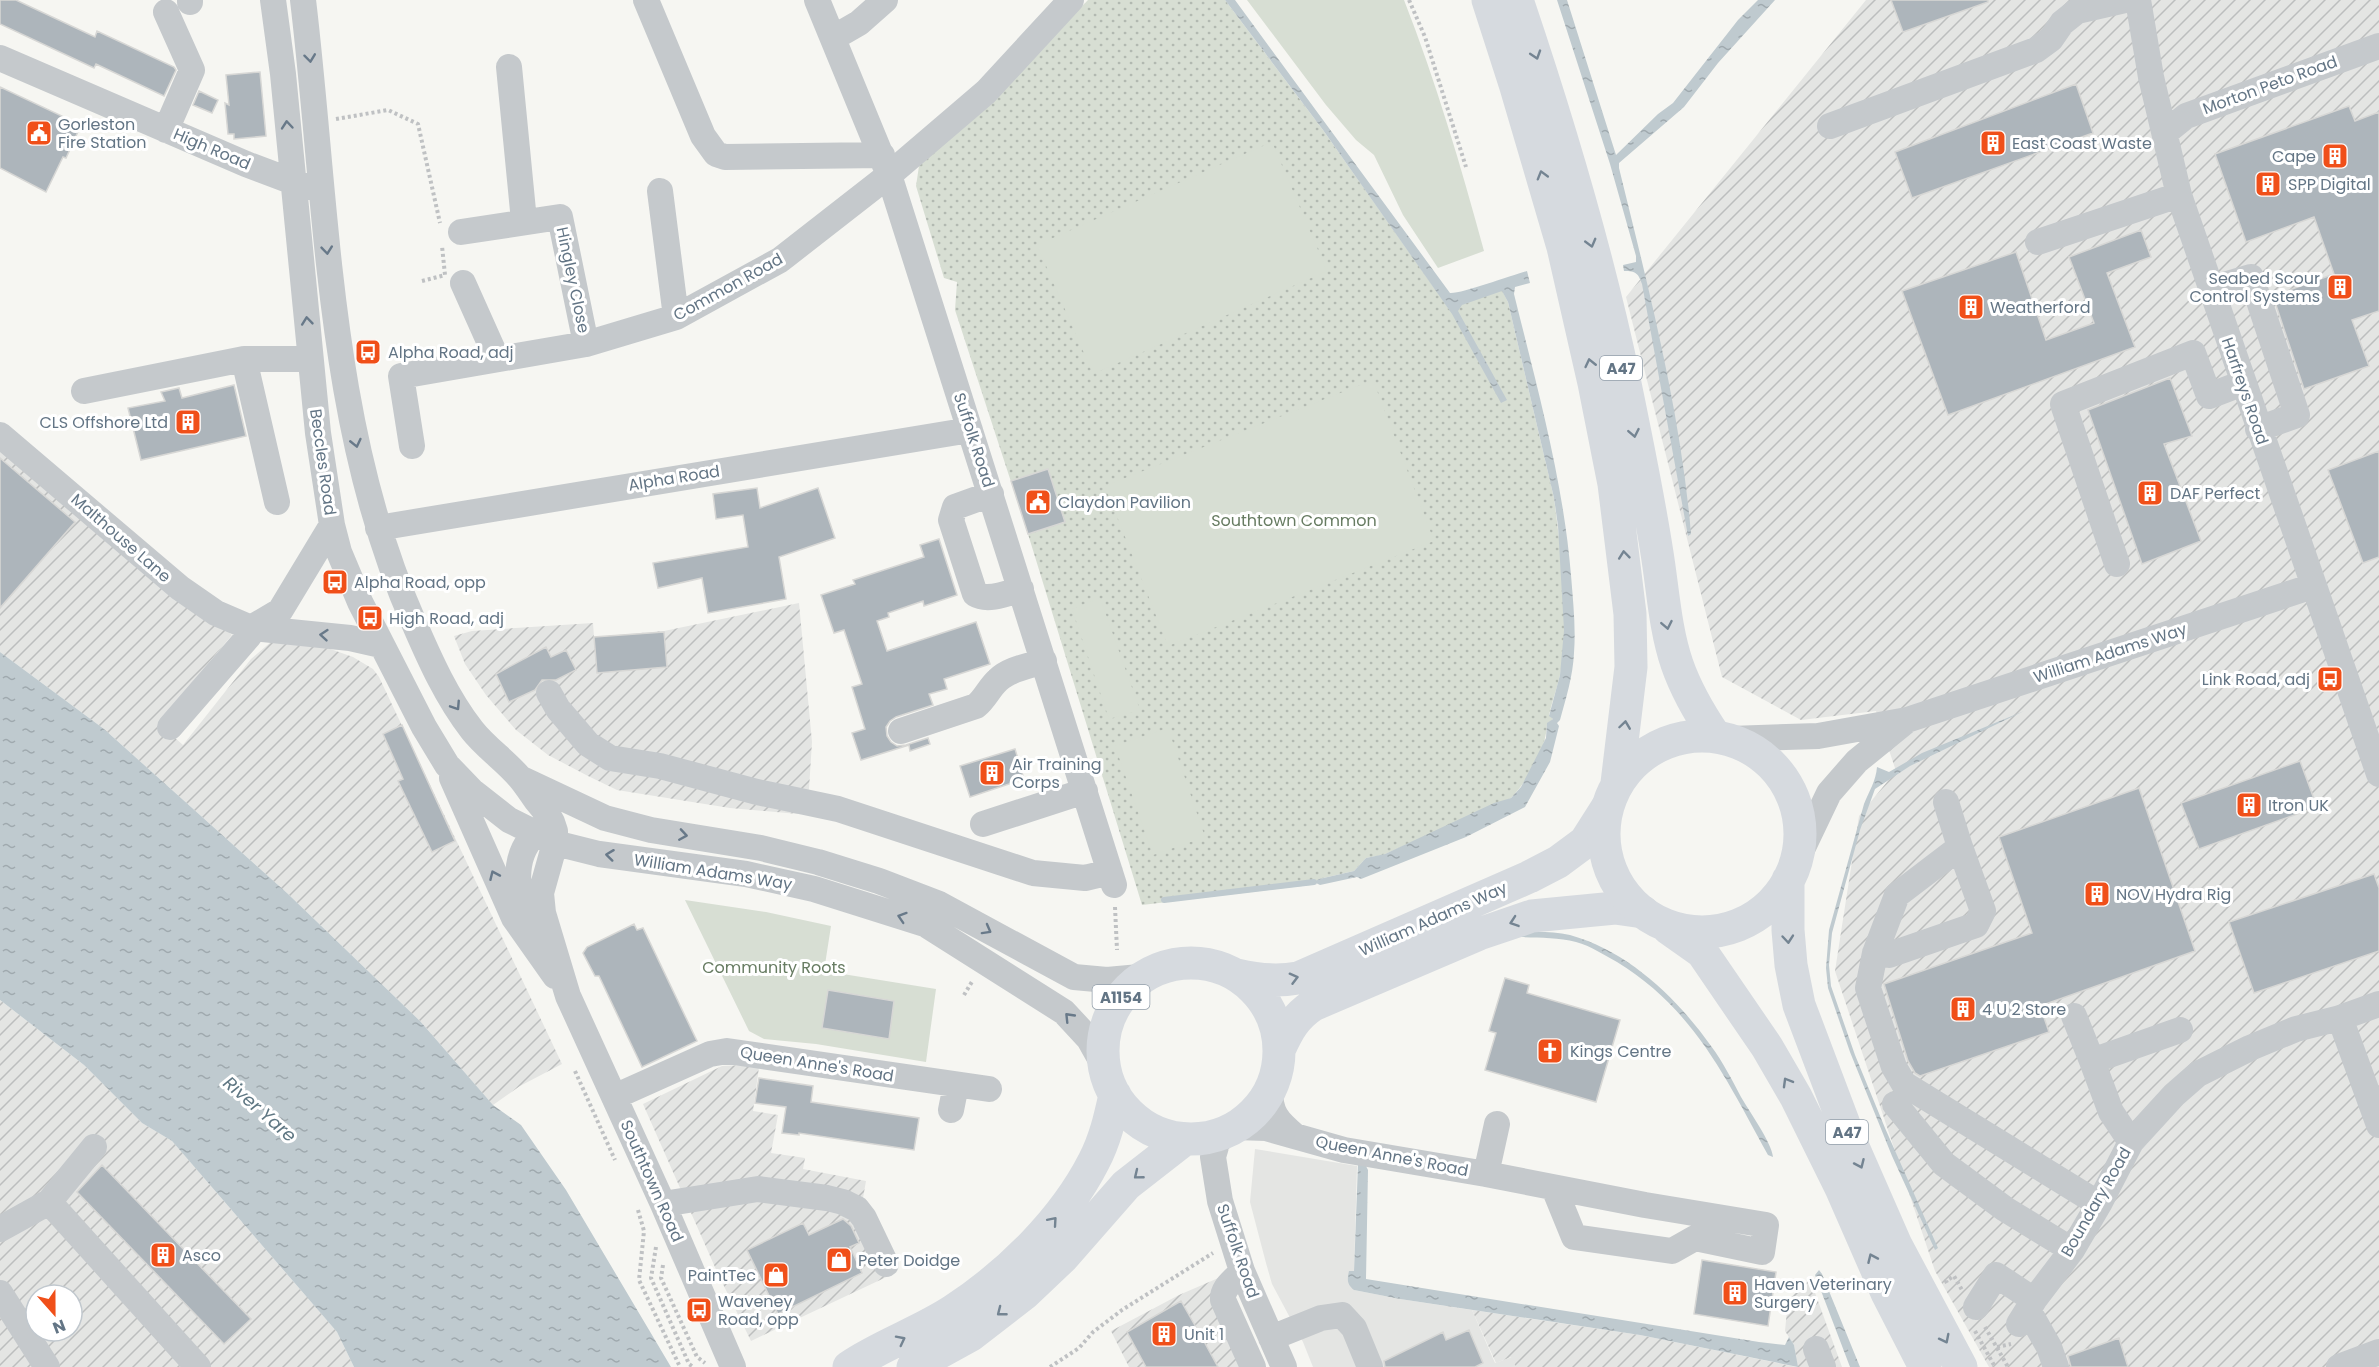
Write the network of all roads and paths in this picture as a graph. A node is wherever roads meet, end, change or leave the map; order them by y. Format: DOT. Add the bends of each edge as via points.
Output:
graph roads {
  1 [pos="273,0"];
  2 [pos="303,0"];
  3 [pos="646,0"];
  4 [pos="818,0"];
  5 [pos="885,0"];
  6 [pos="1071,0"];
  7 [pos="1410,0"];
  8 [pos="1488,0"];
  9 [pos="1517,0"];
  10 [pos="2125,0"];
  11 [pos="2138,0"];
  12 [pos="166,12"];
  13 [pos="833,38"];
  14 [pos="2379,46"];
  15 [pos="0,58"];
  16 [pos="509,67"];
  17 [pos="315,122"];
  18 [pos="1830,126"];
  19 [pos="166,130"];
  20 [pos="2165,134"];
  21 [pos="886,165"];
  22 [pos="1466,167"];
  23 [pos="293,183"];
  24 [pos="660,191"];
  25 [pos="322,192"];
  26 [pos="2179,195"];
  27 [pos="524,221"];
  28 [pos="448,236"];
  29 [pos="2038,242"];
  30 [pos="422,281"];
  31 [pos="463,283"];
  32 [pos="2211,289"];
  33 [pos="676,317"];
  34 [pos="586,344"];
  35 [pos="244,359"];
  36 [pos="310,359"];
  37 [pos="497,359"];
  38 [pos="2243,383"];
  39 [pos="84,391"];
  40 [pos="2259,429"];
  41 [pos="970,430"];
  42 [pos="0,435"];
  43 [pos="412,446"];
  44 [pos="991,494"];
  45 [pos="277,502"];
  46 [pos="332,525"];
  47 [pos="378,528"];
  48 [pos="2117,564"];
  49 [pos="2313,586"];
  50 [pos="1021,589"];
  51 [pos="251,628"];
  52 [pos="381,645"];
  53 [pos="1044,661"];
  54 [pos="549,693"];
  55 [pos="1907,720"];
  56 [pos="170,727"];
  57 [pos="901,731"];
  58 [pos="1723,738"];
  59 [pos="447,765"];
  60 [pos="2379,774"];
  61 [pos="519,777"];
  62 [pos="1085,791"];
  63 [pos="1612,796"];
  64 [pos="1946,802"];
  65 [pos="605,818"];
  66 [pos="983,824"];
  67 [pos="547,833"];
  68 [pos="1960,847"];
  69 [pos="1793,870"];
  70 [pos="1112,879"];
  71 [pos="1653,919"];
  72 [pos="1117,950"];
  73 [pos="1875,953"];
  74 [pos="545,962"];
  75 [pos="1237,975"];
  76 [pos="1140,977"];
  77 [pos="971,983"];
  78 [pos="964,995"];
  79 [pos="568,996"];
  80 [pos="2379,1004"];
  81 [pos="2074,1016"];
  82 [pos="2340,1018"];
  83 [pos="2180,1030"];
  84 [pos="1279,1050"];
  85 [pos="2092,1061"];
  86 [pos="1103,1064"];
  87 [pos="574,1069"];
  88 [pos="989,1089"];
  89 [pos="1270,1090"];
  90 [pos="1115,1095"];
  91 [pos="614,1097"];
  92 [pos="1895,1104"];
  93 [pos="1497,1124"];
  94 [pos="2379,1125"];
  95 [pos="1230,1130"];
  96 [pos="1298,1138"];
  97 [pos="1185,1139"];
  98 [pos="2131,1142"];
  99 [pos="94,1147"];
  100 [pos="616,1161"];
  101 [pos="1486,1174"];
  102 [pos="1548,1186"];
  103 [pos="50,1202"];
  104 [pos="634,1202"];
  105 [pos="663,1204"];
  106 [pos="2099,1204"];
  107 [pos="2,1228"];
  108 [pos="657,1245"];
  109 [pos="1218,1250"];
  110 [pos="2072,1250"];
  111 [pos="886,1264"];
  112 [pos="1242,1271"];
  113 [pos="0,1293"];
  114 [pos="1976,1307"];
  115 [pos="2027,1311"];
  116 [pos="1271,1338"];
  117 [pos="1997,1347"];
  118 [pos="2379,1352"];
  119 [pos="47,1367"];
  120 [pos="198,1367"];
  121 [pos="680,1367"];
  122 [pos="693,1367"];
  123 [pos="733,1367"];
  124 [pos="849,1367"];
  125 [pos="913,1367"];
  126 [pos="1050,1367"];
  127 [pos="1253,1367"];
  128 [pos="1284,1367"];
  129 [pos="1370,1367"];
  130 [pos="1925,1367"];
  131 [pos="1961,1367"];
  132 [pos="2008,1367"];
  133 [pos="2056,1367"];
  134 [pos="2339,1367"];
  23 -- 1 [label="street, Beccles Road, one-way"];
  2 -- 17 [label="street, Beccles Road, one-way"];
  3 -- 21 [label="street" via="703,136 716,154"];
  4 -- 13 [label="street, Suffolk Road"];
  5 -- 13 [label="street" via="859,23"];
  6 -- 21 [label="street, Common Road" via="986,92"];
  7 -- 22 [label="path"];
  63 -- 8 [label="main road, A47, one-way" via="1631,667 1630,614 1614,484 1563,247"];
  9 -- 58 [label="main road, A47, one-way" via="1592,246 1624,378 1677,664 1696,707"];
  10 -- 18 [label="street" via="2077,11 2036,50"];
  11 -- 20 [label="street, Harfreys Road"];
  12 -- 19 [label="street" via="192,70"];
  13 -- 21 [label="street, Suffolk Road"];
  14 -- 20 [label="street, Morton Peto Road" via="2186,116"];
  15 -- 19 [label="street, High Road"];
  16 -- 27 [label="street"];
  17 -- 25 [label="street, Beccles Road"];
  17 -- 28 [label="path" via="388,110 418,124"];
  19 -- 23 [label="street, High Road"];
  20 -- 26 [label="street, Harfreys Road"];
  21 -- 33 [label="street, Common Road" via="780,260"];
  21 -- 41 [label="street, Suffolk Road"];
  23 -- 25 [label="street, High Road"];
  36 -- 23 [label="street, Beccles Road, one-way"];
  24 -- 33 [label="street"];
  25 -- 47 [label="street, Beccles Road, one-way" via="344,380"];
  26 -- 29 [label="street"];
  26 -- 32 [label="street, Harfreys Road"];
  27 -- 28 [label="street, Hingley Close"];
  27 -- 34 [label="street, Hingley Close" via="560,217"];
  28 -- 30 [label="path" via="445,274"];
  31 -- 37 [label="street"];
  32 -- 38 [label="street, Harfreys Road"];
  32 -- 40 [label="street" via="2251,277 2297,415"];
  33 -- 34 [label="street, Common Road"];
  34 -- 37 [label="street, Common Road"];
  35 -- 36 [label="street"];
  35 -- 39 [label="street"];
  35 -- 45 [label="street"];
  36 -- 46 [label="street, Beccles Road"];
  37 -- 43 [label="street, Common Road" via="401,376"];
  38 -- 40 [label="street, Harfreys Road"];
  38 -- 48 [label="street" via="2209,396 2193,353 2063,404"];
  40 -- 49 [label="street, Harfreys Road"];
  41 -- 44 [label="street, Suffolk Road"];
  41 -- 47 [label="street, Alpha Road"];
  42 -- 51 [label="street, Malthouse Lane" via="180,588 216,614"];
  44 -- 50 [label="street, Suffolk Road"];
  44 -- 50 [label="street" via="955,507 951,519 975,594 993,597"];
  46 -- 51 [label="street" via="280,611"];
  46 -- 52 [label="street, Beccles Road" via="350,580"];
  47 -- 61 [label="street, Beccles Road, one-way" via="395,579 446,690 472,731"];
  49 -- 55 [label="street, William Adams Way"];
  49 -- 60 [label="street, Harfreys Road"];
  50 -- 53 [label="street, Suffolk Road"];
  52 -- 51 [label="street, Malthouse Lane, one-way"];
  51 -- 56 [label="street" via="249,636"];
  52 -- 59 [label="street, Beccles Road"];
  53 -- 57 [label="street" via="1003,676 975,706"];
  53 -- 62 [label="street, Suffolk Road"];
  54 -- 70 [label="street" via="588,744 610,758 660,766 838,809 1033,873"];
  55 -- 58 [label="street, William Adams Way" via="1818,736"];
  55 -- 69 [label="street, William Adams Way" via="1857,761 1829,793"];
  58 -- 63 [label="main road" via="1686,736 1659,745 1635,761"];
  58 -- 69 [label="main road" via="1753,750 1788,786 1800,834"];
  59 -- 67 [label="street, Beccles Road" via="509,820"];
  74 -- 59 [label="street, Southtown Road, one-way" via="514,918"];
  61 -- 65 [label="street, William Adams Way"];
  61 -- 67 [label="street"];
  62 -- 66 [label="street"];
  62 -- 70 [label="street, Suffolk Road"];
  63 -- 71 [label="main road" via="1603,838 1609,866 1622,892"];
  75 -- 63 [label="main road, William Adams Way / A1154, one-way" via="1271,981 1298,978 1529,877 1585,842"];
  64 -- 68 [label="street"];
  65 -- 67 [label="street, William Adams Way" via="575,818"];
  65 -- 76 [label="street, William Adams Way, one-way" via="818,862 939,904 1074,976 1107,980"];
  67 -- 74 [label="street" via="526,844 517,880 520,901"];
  67 -- 79 [label="street, Southtown Road" via="540,893"];
  86 -- 67 [label="street, William Adams Way, one-way" via="1089,1039 1064,1012 925,924 758,876 599,854"];
  68 -- 73 [label="street" via="1897,895"];
  68 -- 73 [label="street" via="1983,911 1976,926 1889,956"];
  69 -- 71 [label="main road" via="1771,903 1748,921 1720,930 1692,932"];
  69 -- 131 [label="main road, A47, one-way" via="1788,930 1799,1005 1850,1140 1896,1245"];
  70 -- 72 [label="path"];
  71 -- 84 [label="main road, William Adams Way / A1154, one-way" via="1615,908 1532,916 1479,934 1300,1013"];
  130 -- 71 [label="main road, A47, one-way" via="1821,1148 1767,1047 1702,952"];
  73 -- 106 [label="street" via="1868,988 1894,1067 1904,1084"];
  74 -- 79 [label="street, Southtown Road"];
  75 -- 76 [label="main road, A1154" via="1213,965 1187,962 1159,966"];
  75 -- 84 [label="main road, A1154" via="1259,994 1274,1020"];
  76 -- 86 [label="main road, A1154" via="1110,1016 1103,1040"];
  77 -- 78 [label="path"];
  79 -- 91 [label="street, Southtown Road"];
  80 -- 82 [label="street, Boundary Road"];
  81 -- 85 [label="street"];
  82 -- 94 [label="street"];
  82 -- 98 [label="street, Boundary Road" via="2296,1029 2199,1074"];
  83 -- 85 [label="street"];
  84 -- 89 [label="main road, A1154"];
  85 -- 98 [label="street" via="2111,1112"];
  86 -- 90 [label="main road, A1154"];
  87 -- 100 [label="path"];
  88 -- 91 [label="street, Queen Anne's Road" via="953,1098 727,1051 710,1054"];
  89 -- 95 [label="main road, A1154" via="1249,1117"];
  89 -- 96 [label="street, Queen Anne's Road" via="1274,1114"];
  90 -- 97 [label="main road, A1154" via="1144,1126"];
  124 -- 90 [label="main road, one-way" via="955,1310 1004,1272 1066,1206 1095,1161"];
  91 -- 105 [label="street, Southtown Road"];
  92 -- 110 [label="street" via="1944,1164 2005,1209"];
  93 -- 101 [label="street, Queen Anne's Road"];
  95 -- 96 [label="street, Queen Anne's Road" via="1266,1128"];
  95 -- 97 [label="main road, A1154"];
  95 -- 112 [label="street, Suffolk Road" via="1217,1143 1213,1157 1220,1201"];
  96 -- 101 [label="street, Queen Anne's Road" via="1344,1150"];
  97 -- 125 [label="main road, one-way" via="1126,1185 1024,1294 971,1335"];
  98 -- 106 [label="street, Boundary Road"];
  99 -- 103 [label="street"];
  101 -- 102 [label="street, Queen Anne's Road"];
  102 -- 102 [label="street, Queen Anne's Road" via="1574,1237 1672,1251 1696,1226"];
  103 -- 107 [label="street"];
  103 -- 120 [label="street"];
  104 -- 121 [label="path" via="644,1231 639,1280"];
  105 -- 111 [label="street" via="758,1189 843,1202 864,1218"];
  105 -- 123 [label="street, Southtown Road"];
  106 -- 110 [label="street, Boundary Road"];
  108 -- 122 [label="path" via="651,1278"];
  109 -- 126 [label="path" via="1122,1310 1079,1348"];
  110 -- 115 [label="street, Boundary Road"];
  112 -- 116 [label="street, Suffolk Road"];
  112 -- 127 [label="street" via="1222,1293"];
  113 -- 119 [label="street"];
  114 -- 115 [label="street" via="1996,1275"];
  115 -- 133 [label="street"];
  116 -- 128 [label="street, Suffolk Road"];
  116 -- 129 [label="street" via="1321,1318 1342,1315 1354,1328"];
  117 -- 132 [label="path"];
  118 -- 134 [label="street"];
}
